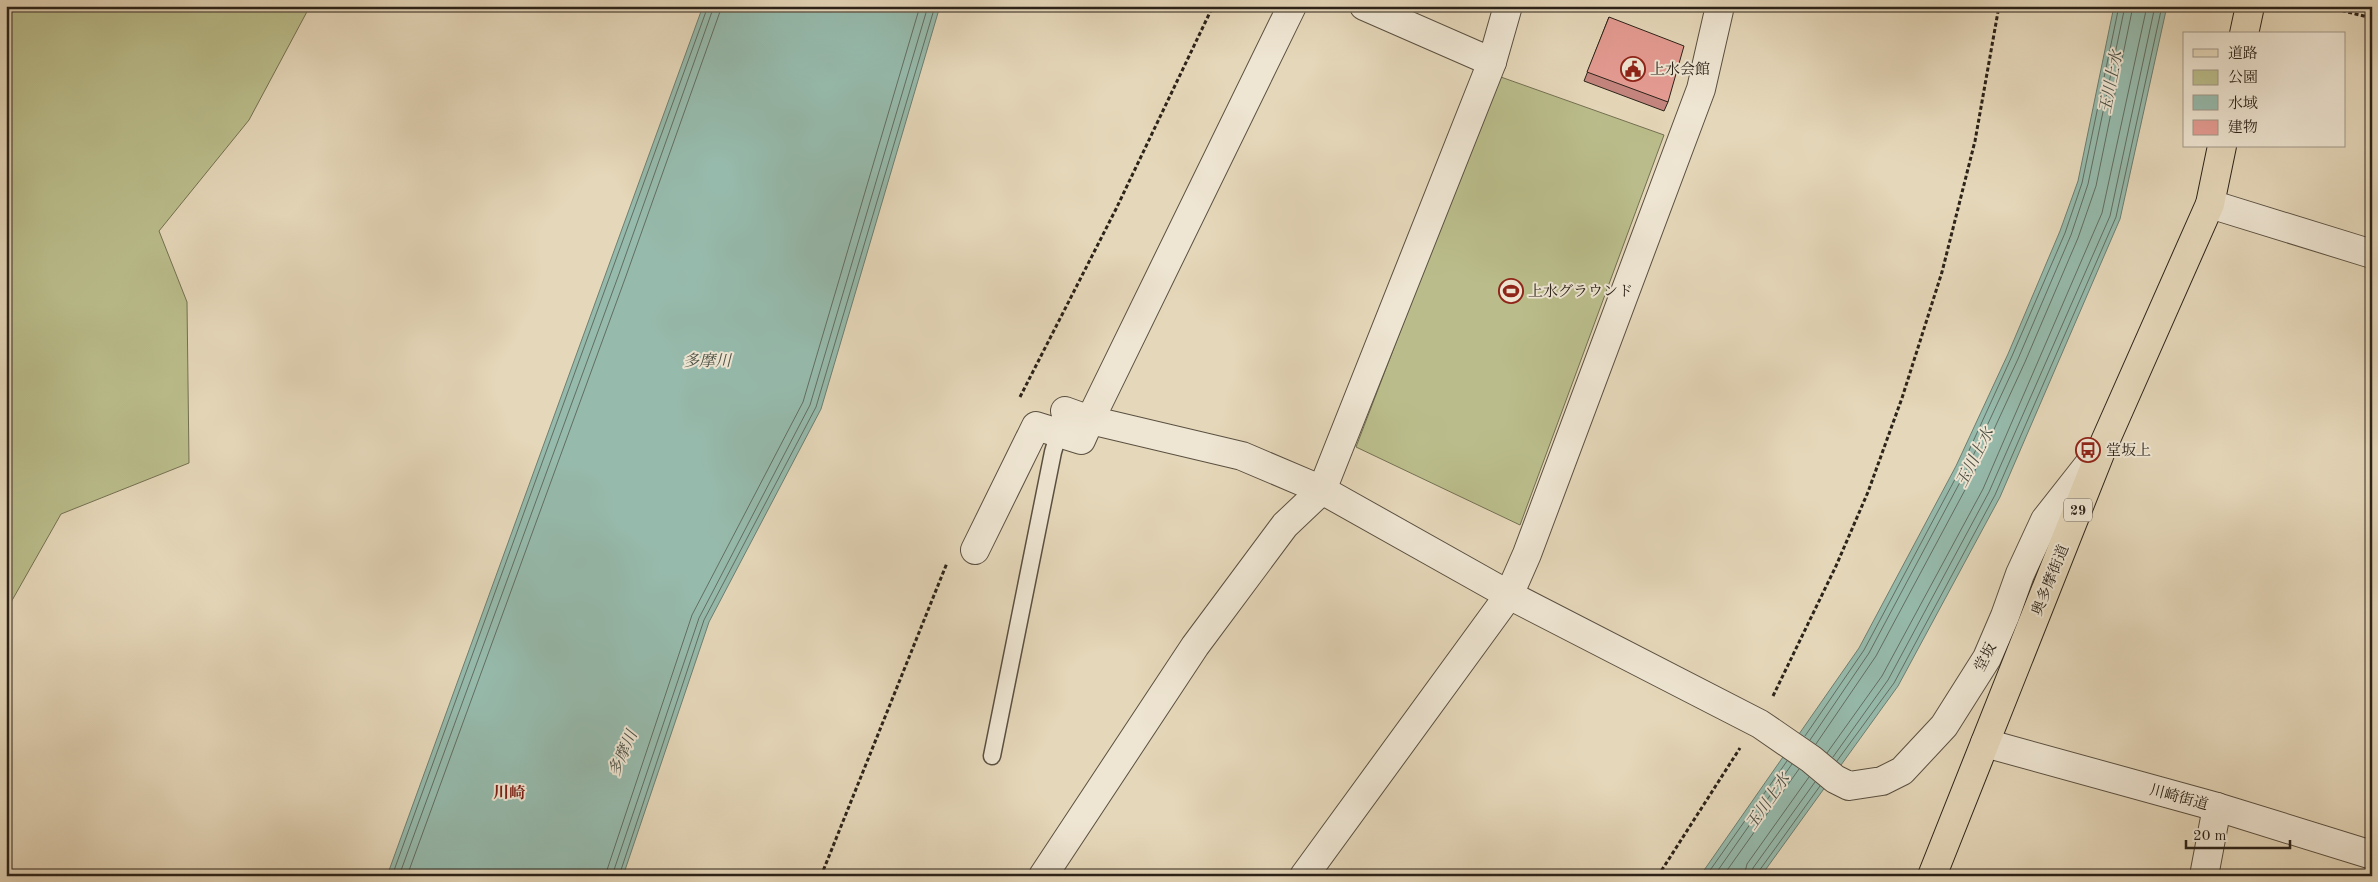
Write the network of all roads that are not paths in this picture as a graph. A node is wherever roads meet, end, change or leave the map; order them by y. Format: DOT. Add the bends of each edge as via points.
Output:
graph roads {
  1 [pos="1292,6"];
  2 [pos="1364,6"];
  3 [pos="1508,6"];
  4 [pos="1720,6"];
  5 [pos="2250,6"];
  6 [pos="2244,32"];
  7 [pos="1492,62"];
  8 [pos="2222,148"];
  9 [pos="2210,204"];
  10 [pos="2372,254"];
  11 [pos="1071,421"];
  12 [pos="2103,446"];
  13 [pos="1322,490"];
  14 [pos="975,550"];
  15 [pos="1509,595"];
  16 [pos="1985,743"];
  17 [pos="992,756"];
  18 [pos="2217,808"];
  19 [pos="2372,855"];
  20 [pos="1043,876"];
  21 [pos="1304,876"];
  22 [pos="1932,876"];
  23 [pos="2204,876"];
  1 -- 11 [label="street"];
  2 -- 7 [label="street"];
  3 -- 7 [label="street"];
  4 -- 15 [label="street" via="1701,89"];
  5 -- 6 [label="main road"];
  7 -- 13 [label="street"];
  8 -- 9 [label="main road, 奥多摩街道 / 29"];
  9 -- 10 [label="street"];
  9 -- 12 [label="main road, 奥多摩街道 / 29"];
  11 -- 13 [label="street, 堂坂" via="1242,456"];
  11 -- 14 [label="street, 堂坂" via="1036,426"];
  11 -- 17 [label="lane" via="1053,452"];
  12 -- 15 [label="street, 堂坂" via="2045,520 1987,658 1944,726 1902,771 1882,781 1849,786 1758,724"];
  12 -- 16 [label="main road, 奥多摩街道 / 29"];
  13 -- 15 [label="street, 堂坂"];
  13 -- 20 [label="street" via="1285,525 1195,646"];
  15 -- 21 [label="street"];
  16 -- 18 [label="street, 川崎街道"];
  16 -- 22 [label="main road, 奥多摩街道 / 29"];
  18 -- 19 [label="street, 川崎街道"];
  18 -- 23 [label="street"];
}
